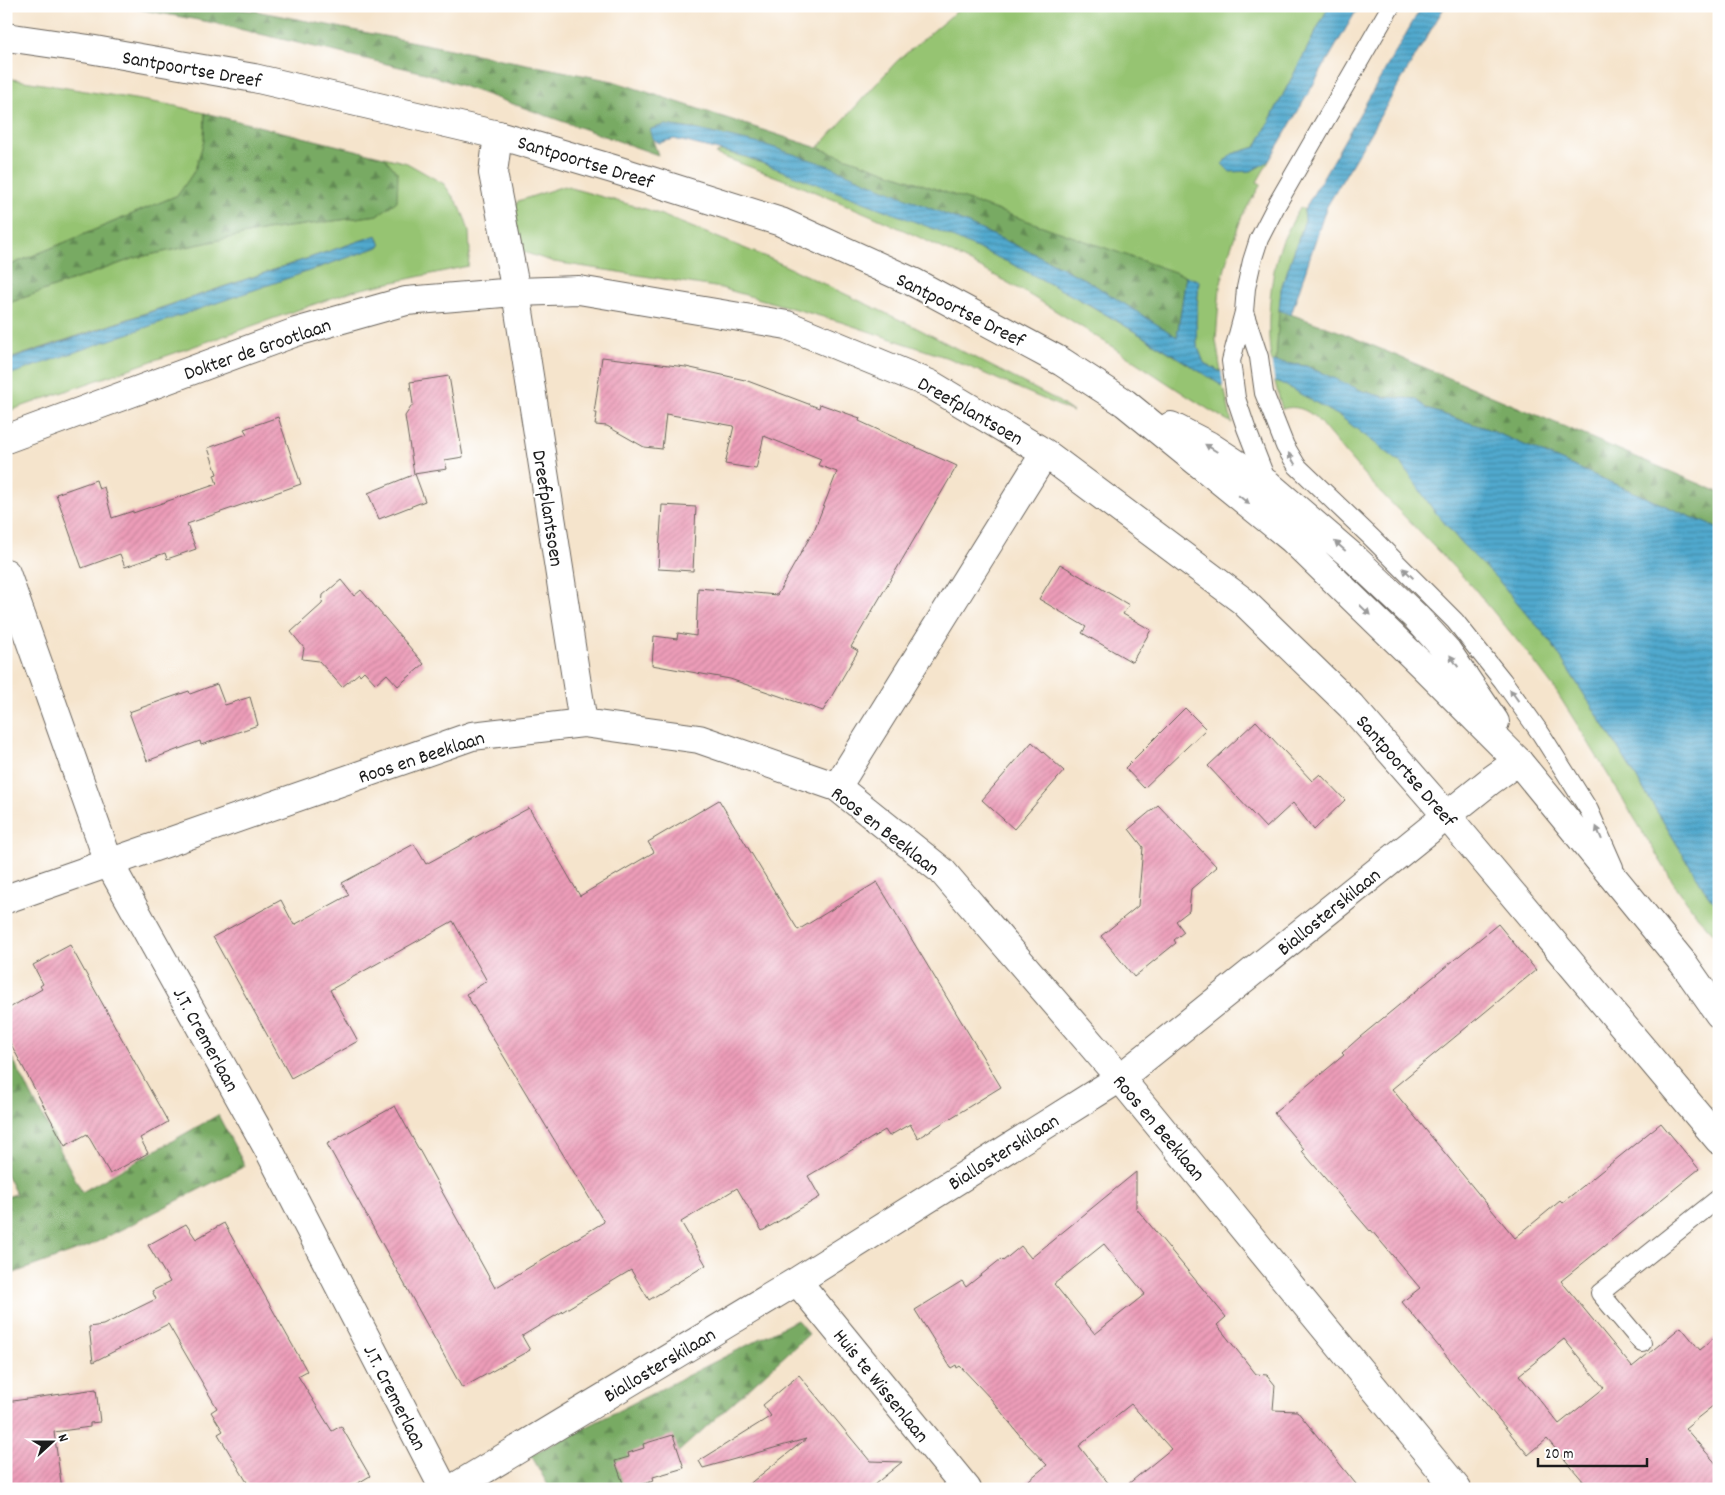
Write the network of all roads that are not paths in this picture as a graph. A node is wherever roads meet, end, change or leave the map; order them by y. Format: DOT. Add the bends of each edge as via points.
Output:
graph roads {
  1 [pos="1391,6"];
  2 [pos="6,37"];
  3 [pos="498,135"];
  4 [pos="516,292"];
  5 [pos="1244,312"];
  6 [pos="1125,403"];
  7 [pos="6,439"];
  8 [pos="1045,453"];
  9 [pos="1269,485"];
  10 [pos="1292,539"];
  11 [pos="6,573"];
  12 [pos="584,723"];
  13 [pos="1518,761"];
  14 [pos="837,787"];
  15 [pos="1447,816"];
  16 [pos="109,863"];
  17 [pos="1626,894"];
  18 [pos="6,899"];
  19 [pos="1684,964"];
  20 [pos="1719,991"];
  21 [pos="1719,1014"];
  22 [pos="1120,1078"];
  23 [pos="1719,1140"];
  24 [pos="1719,1198"];
  25 [pos="797,1281"];
  26 [pos="1642,1343"];
  27 [pos="444,1489"];
  28 [pos="452,1489"];
  29 [pos="967,1489"];
  30 [pos="1457,1489"];
  1 -- 5 [label="lane" via="1266,223 1252,261"];
  2 -- 3 [label="street, Santpoortse Dreef" via="254,78"];
  3 -- 4 [label="street, Dreefplantsoen" via="493,173"];
  3 -- 6 [label="street, Santpoortse Dreef" via="781,222 932,293 1062,362"];
  4 -- 7 [label="street, Dokter de Grootlaan" via="406,301 296,332"];
  4 -- 8 [label="street, Dreefplantsoen" via="579,290 787,325 930,384"];
  4 -- 12 [label="street, Dreefplantsoen"];
  5 -- 9 [label="lane" via="1231,361 1236,398"];
  17 -- 5 [label="lane, one-way" via="1589,810 1509,688 1456,620 1296,466 1264,393 1258,357"];
  9 -- 6 [label="street, Santpoortse Dreef, one-way" via="1208,445"];
  6 -- 10 [label="street, Santpoortse Dreef, one-way"];
  8 -- 14 [label="street, Dreefplantsoen"];
  8 -- 15 [label="street, Santpoortse Dreef" via="1243,601 1351,706"];
  9 -- 10 [label="lane"];
  13 -- 9 [label="street, Santpoortse Dreef, one-way" via="1485,705 1447,651 1355,559"];
  10 -- 13 [label="street, Santpoortse Dreef, one-way"];
  11 -- 16 [label="street, J.T. Cremerlaan"];
  12 -- 14 [label="street, Roos en Beeklaan" via="699,739"];
  12 -- 16 [label="street, Roos en Beeklaan" via="472,736"];
  13 -- 15 [label="street, Biallosterskilaan"];
  13 -- 17 [label="street, Santpoortse Dreef"];
  14 -- 22 [label="street, Roos en Beeklaan" via="942,872"];
  15 -- 22 [label="street, Biallosterskilaan"];
  15 -- 23 [label="street, Santpoortse Dreef"];
  16 -- 18 [label="street, Roos en Beeklaan"];
  16 -- 27 [label="street, J.T. Cremerlaan" via="271,1154"];
  17 -- 19 [label="street, Santpoortse Dreef"];
  19 -- 20 [label="street, Santpoortse Dreef"];
  19 -- 21 [label="street, Santpoortse Dreef"];
  22 -- 25 [label="street, Biallosterskilaan"];
  22 -- 30 [label="street, Roos en Beeklaan"];
  24 -- 26 [label="lane" via="1600,1293"];
  25 -- 28 [label="street, Biallosterskilaan"];
  25 -- 29 [label="street, Huis te Wissenlaan"];
}
